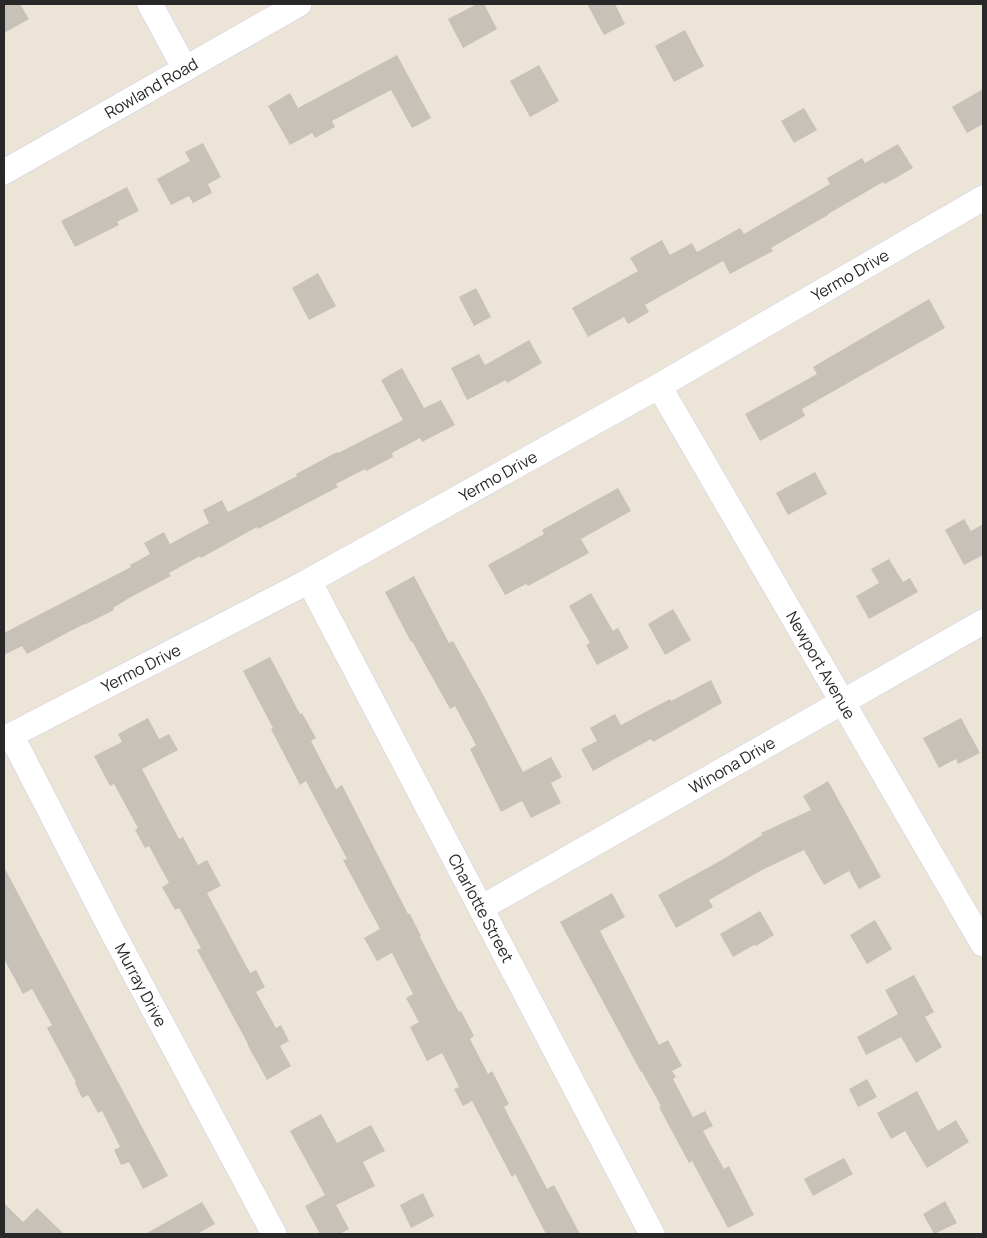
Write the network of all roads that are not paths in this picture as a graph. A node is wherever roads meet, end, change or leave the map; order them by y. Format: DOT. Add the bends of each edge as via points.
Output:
graph roads {
  1 [pos="150,4"];
  2 [pos="299,4"];
  3 [pos="185,69"];
  4 [pos="4,172"];
  5 [pos="983,198"];
  6 [pos="659,386"];
  7 [pos="309,581"];
  8 [pos="983,622"];
  9 [pos="843,702"];
  10 [pos="7,737"];
  11 [pos="481,908"];
  12 [pos="983,944"];
  13 [pos="274,1234"];
  14 [pos="652,1234"];
  1 -- 3 [label="street"];
  2 -- 3 [label="street, Rowland Road"];
  3 -- 4 [label="street, Rowland Road"];
  5 -- 6 [label="street, Yermo Drive"];
  6 -- 7 [label="street, Yermo Drive"];
  6 -- 9 [label="street, Newport Avenue"];
  7 -- 10 [label="street, Yermo Drive"];
  7 -- 11 [label="street, Charlotte Street"];
  8 -- 9 [label="street, Winona Drive"];
  9 -- 11 [label="street, Winona Drive"];
  9 -- 12 [label="street, Newport Avenue"];
  10 -- 13 [label="street, Murray Drive"];
  11 -- 14 [label="street, Charlotte Street"];
}
